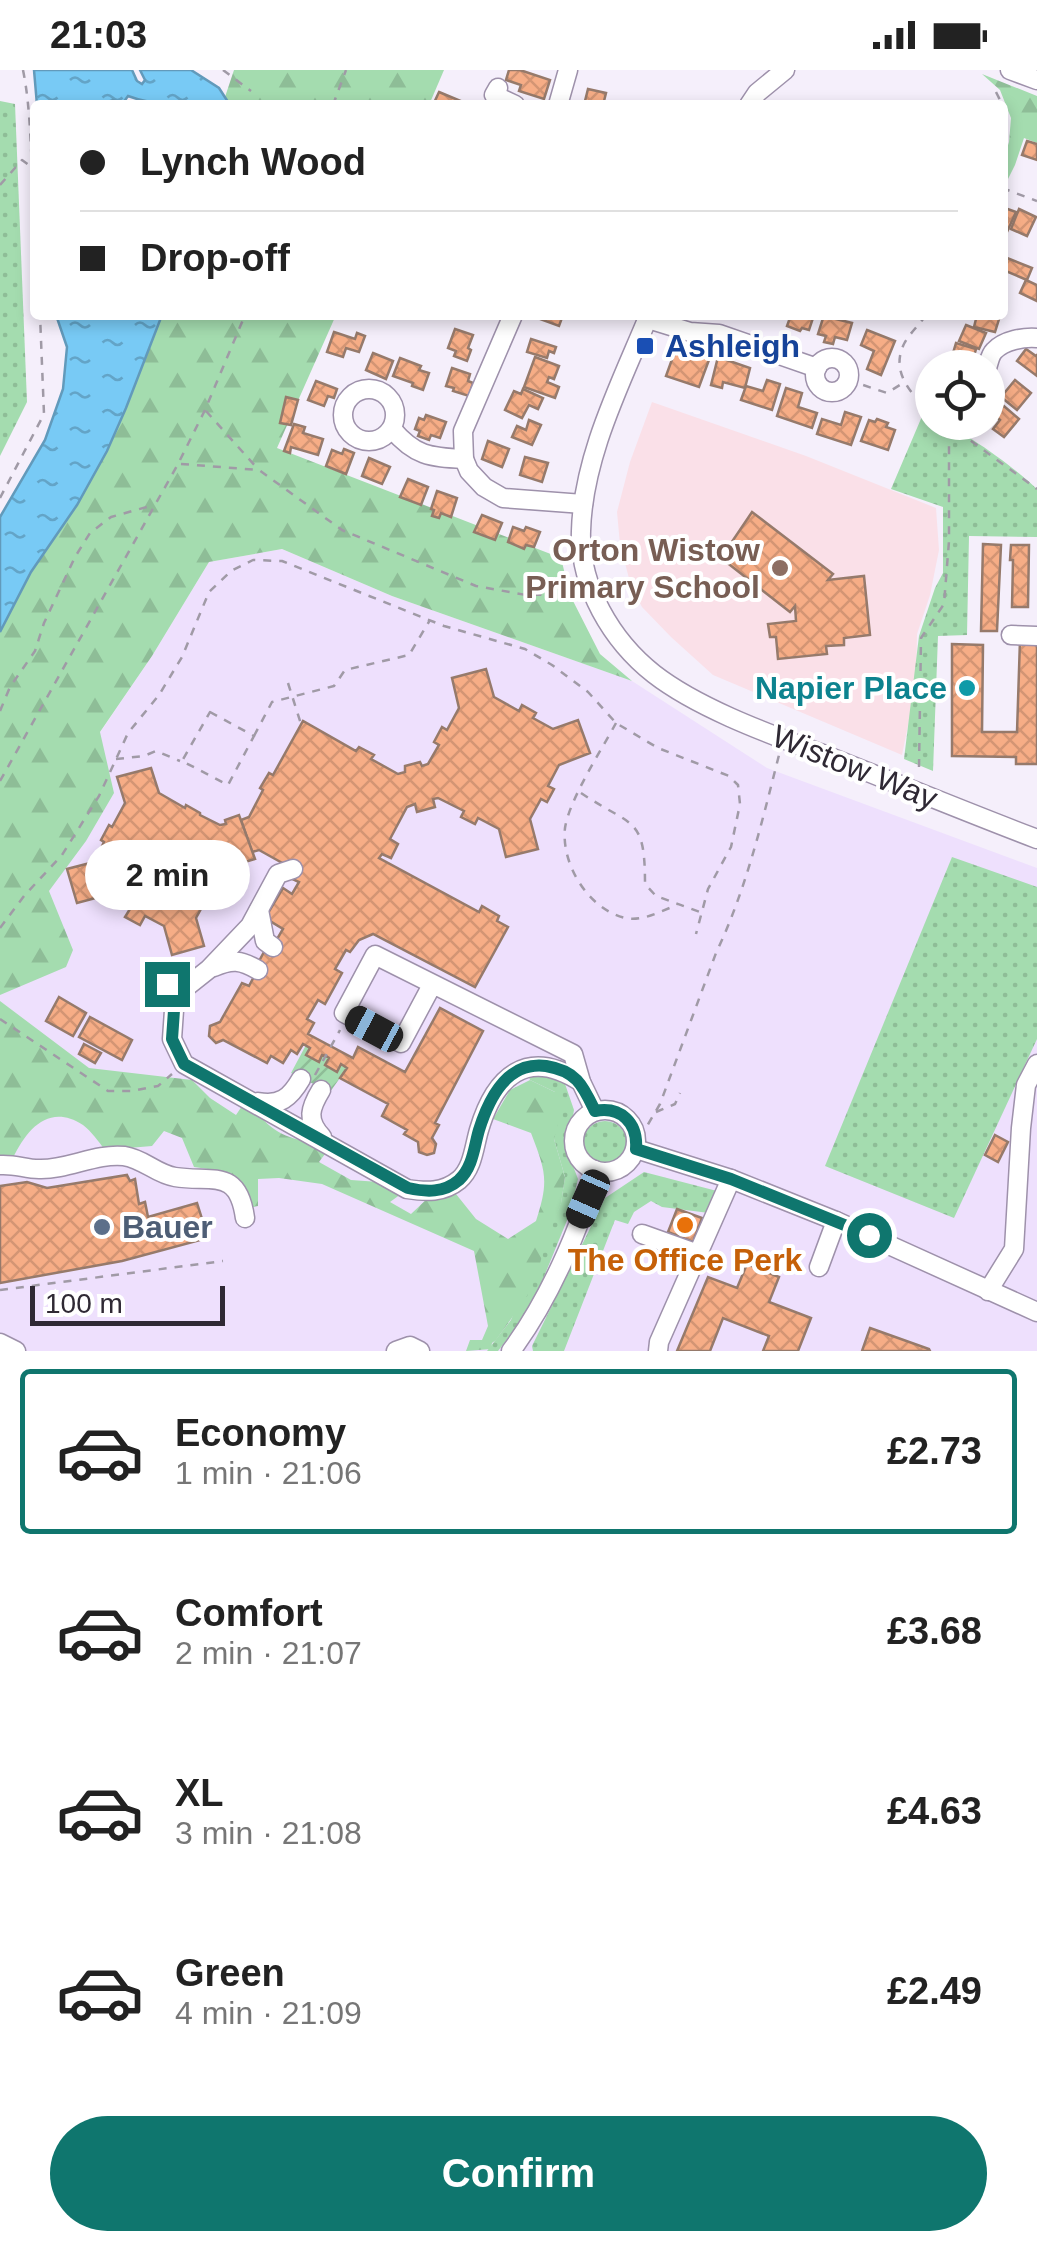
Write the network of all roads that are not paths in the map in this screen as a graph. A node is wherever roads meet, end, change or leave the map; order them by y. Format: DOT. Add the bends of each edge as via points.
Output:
graph roads {
  1 [pos="568,70"];
  2 [pos="1010,70"];
  3 [pos="778,74"];
  4 [pos="1037,80"];
  5 [pos="494,95"];
  6 [pos="504,100"];
  7 [pos="559,100"];
  8 [pos="753,100"];
  9 [pos="511,320"];
  10 [pos="647,320"];
  11 [pos="656,320"];
  12 [pos="1037,338"];
  13 [pos="994,350"];
  14 [pos="848,380"];
  15 [pos="392,429"];
  16 [pos="464,459"];
  17 [pos="583,504"];
  18 [pos="1011,635"];
  19 [pos="1037,636"];
  20 [pos="1037,839"];
  21 [pos="293,869"];
  22 [pos="259,910"];
  23 [pos="273,947"];
  24 [pos="209,969"];
  25 [pos="258,970"];
  26 [pos="432,986"];
  27 [pos="1037,1064"];
  28 [pos="581,1082"];
  29 [pos="249,1100"];
  30 [pos="595,1111"];
  31 [pos="1026,1134"];
  32 [pos="334,1148"];
  33 [pos="636,1149"];
  34 [pos="0,1165"];
  35 [pos="595,1170"];
  36 [pos="731,1179"];
  37 [pos="245,1218"];
  38 [pos="836,1221"];
  39 [pos="642,1234"];
  40 [pos="698,1254"];
  41 [pos="820,1268"];
  42 [pos="988,1292"];
  43 [pos="1037,1312"];
  44 [pos="0,1342"];
  45 [pos="16,1351"];
  46 [pos="396,1351"];
  47 [pos="420,1351"];
  48 [pos="511,1351"];
  49 [pos="658,1351"];
  1 -- 7 [label="street"];
  2 -- 4 [label="street"];
  3 -- 8 [label="street"];
  5 -- 6 [label="street"];
  9 -- 16 [label="street" via="463,430"];
  10 -- 17 [label="street, Wistow Way" via="605,424"];
  11 -- 14 [label="street" via="817,368 818,384 826,390 837,391"];
  12 -- 13 [label="street"];
  15 -- 16 [label="street" via="407,447"];
  16 -- 17 [label="street" via="503,498"];
  17 -- 20 [label="street, Wistow Way" via="580,534 591,592 626,647 653,673 686,696 783,739"];
  18 -- 19 [label="street"];
  21 -- 22 [label="street" via="278,874"];
  22 -- 23 [label="street"];
  22 -- 24 [label="street"];
  24 -- 25 [label="street" via="242,960"];
  24 -- 29 [label="street" via="175,996 172,1039 184,1064"];
  26 -- 26 [label="street" via="401,1043 344,1013 375,955"];
  26 -- 28 [label="street" via="573,1054"];
  27 -- 31 [label="street" via="1026,1085"];
  28 -- 30 [label="street"];
  28 -- 32 [label="street" via="550,1066 514,1072 488,1106 466,1184 427,1192 408,1188"];
  29 -- 32 [label="street"];
  29 -- 32 [label="street" via="276,1104 311,1084 311,1122"];
  30 -- 33 [label="street" via="617,1112 629,1121"];
  30 -- 35 [label="street" via="581,1121 574,1145"];
  31 -- 42 [label="street" via="1014,1249"];
  33 -- 35 [label="street" via="616,1170"];
  33 -- 36 [label="street"];
  34 -- 37 [label="street" via="38,1169 122,1156 175,1177 230,1184 243,1201"];
  35 -- 48 [label="street" via="545,1298"];
  36 -- 38 [label="street"];
  36 -- 40 [label="street"];
  38 -- 41 [label="street"];
  38 -- 42 [label="street"];
  39 -- 40 [label="street"];
  40 -- 49 [label="street"];
  42 -- 43 [label="street"];
  44 -- 45 [label="street"];
  46 -- 47 [label="street"];
}
